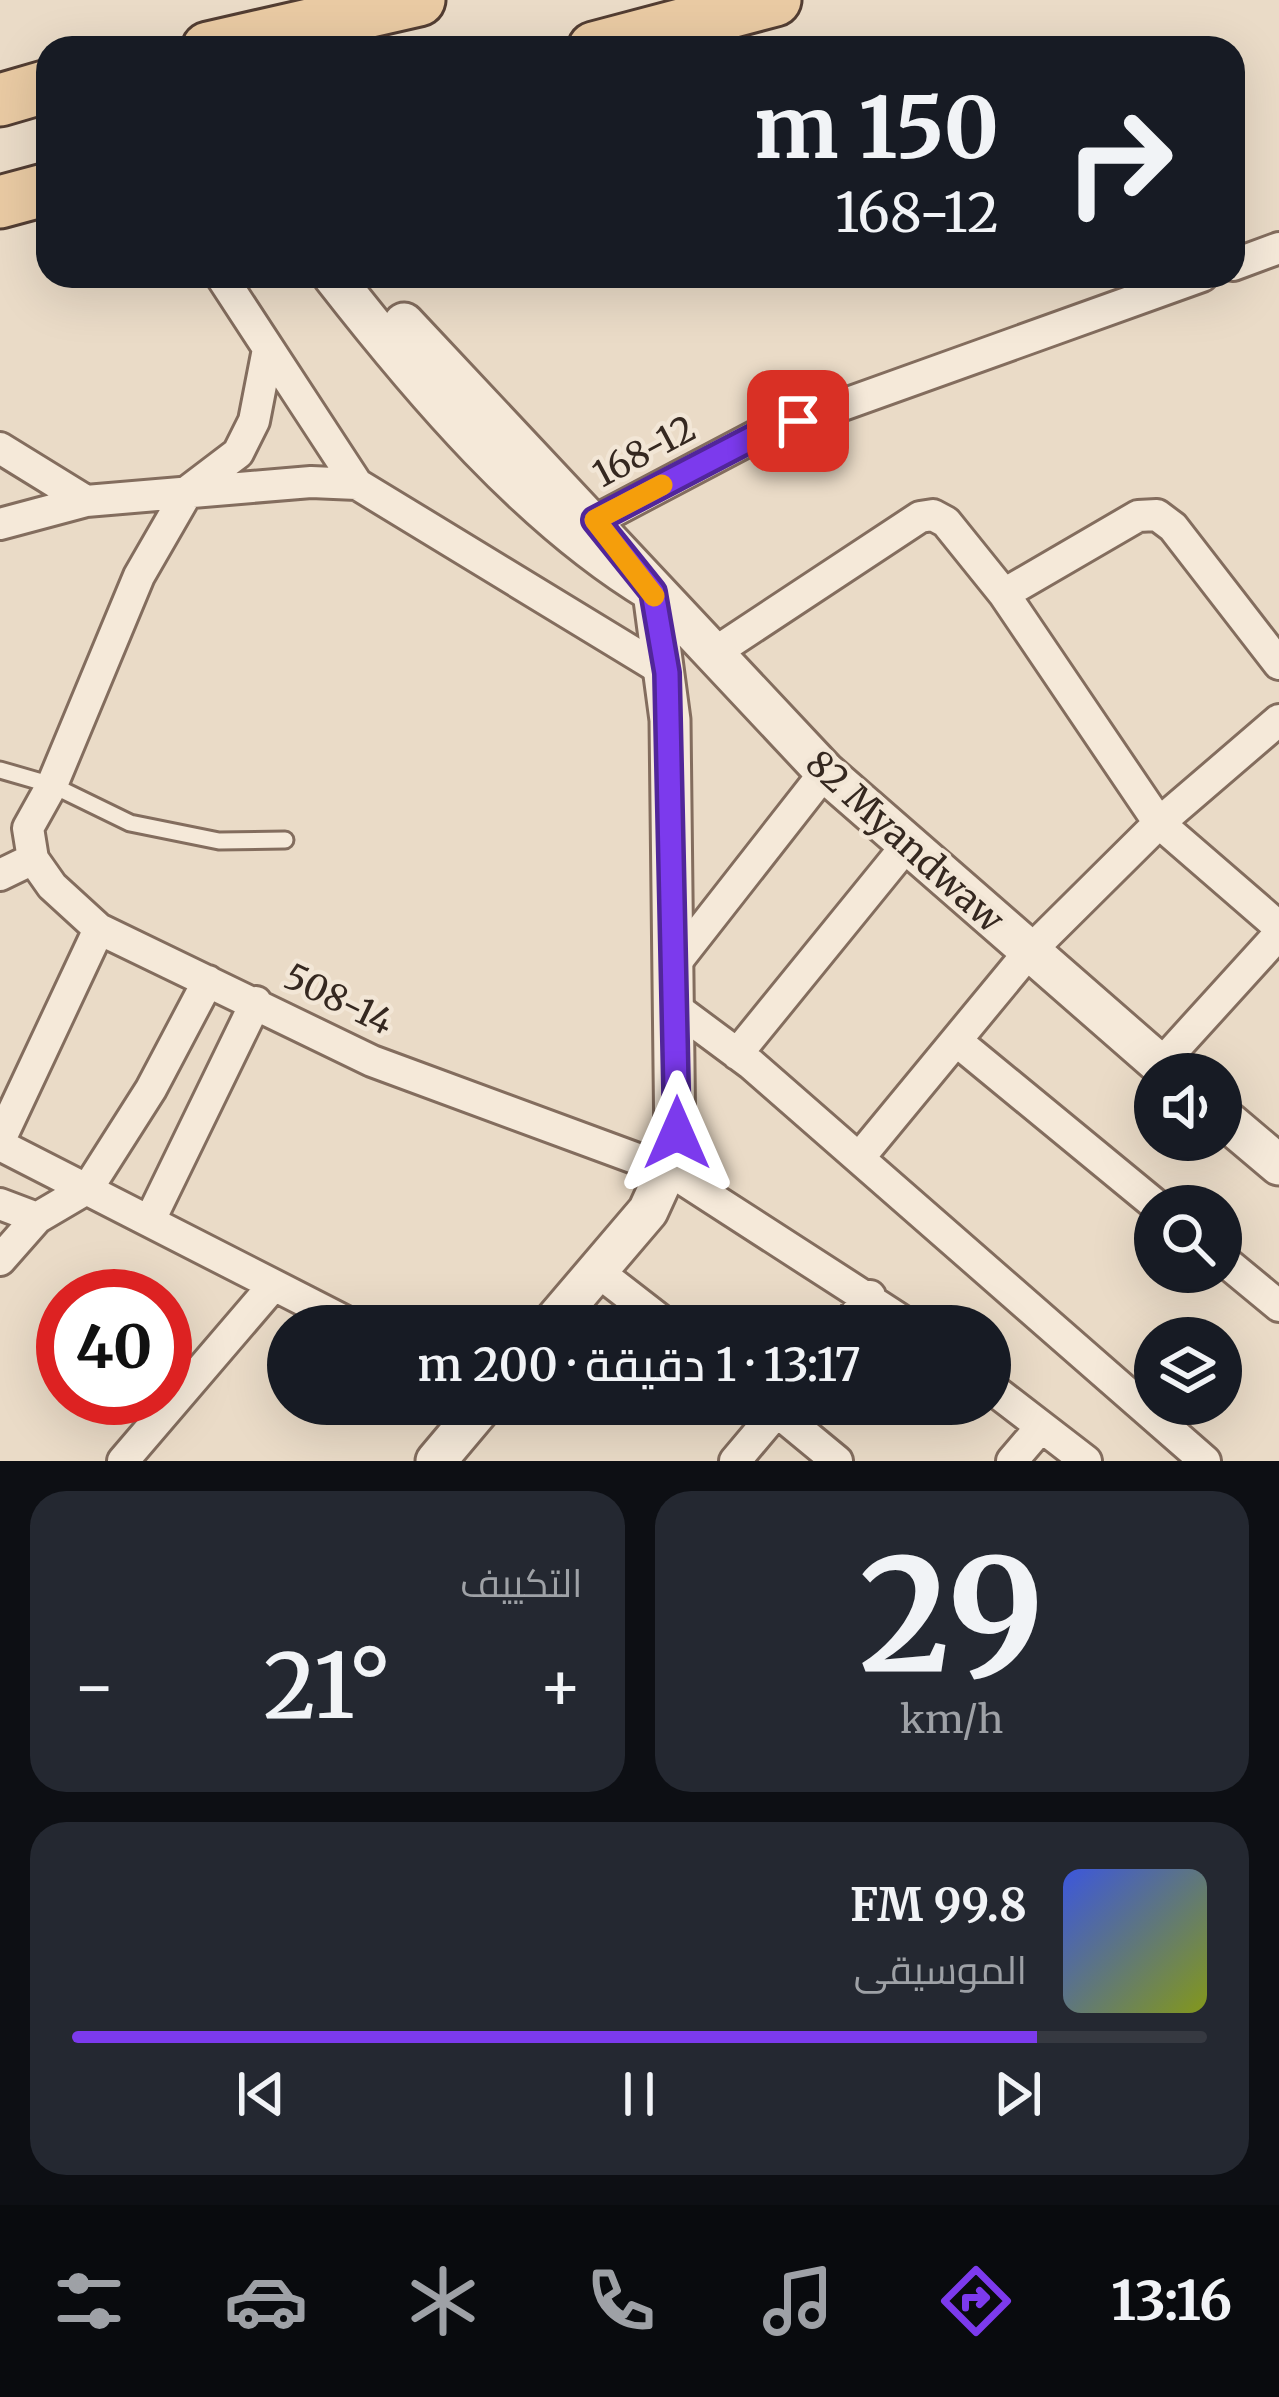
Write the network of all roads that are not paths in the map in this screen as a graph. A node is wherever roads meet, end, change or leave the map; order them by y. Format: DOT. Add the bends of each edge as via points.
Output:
graph roads {
  1 [pos="419,0"];
  2 [pos="776,0"];
  3 [pos="332,10"];
  4 [pos="247,36"];
  5 [pos="640,36"];
  6 [pos="36,90"];
  7 [pos="0,100"];
  8 [pos="36,192"];
  9 [pos="0,202"];
  10 [pos="1279,248"];
  11 [pos="1245,261"];
  12 [pos="228,288"];
  13 [pos="343,288"];
  14 [pos="375,288"];
  15 [pos="1169,288"];
  16 [pos="268,349"];
  17 [pos="0,448"];
  18 [pos="357,484"];
  19 [pos="188,491"];
  20 [pos="86,501"];
  21 [pos="595,520"];
  22 [pos="0,524"];
  23 [pos="653,592"];
  24 [pos="1004,595"];
  25 [pos="711,656"];
  26 [pos="1279,664"];
  27 [pos="667,673"];
  28 [pos="1277,725"];
  29 [pos="0,770"];
  30 [pos="825,772"];
  31 [pos="52,785"];
  32 [pos="1159,823"];
  33 [pos="285,840"];
  34 [pos="908,844"];
  35 [pos="33,860"];
  36 [pos="0,875"];
  37 [pos="99,929"];
  38 [pos="1279,930"];
  39 [pos="1029,952"];
  40 [pos="677,961"];
  41 [pos="208,981"];
  42 [pos="256,1002"];
  43 [pos="677,1009"];
  44 [pos="958,1042"];
  45 [pos="1146,1053"];
  46 [pos="1178,1053"];
  47 [pos="737,1054"];
  48 [pos="1242,1134"];
  49 [pos="0,1142"];
  50 [pos="859,1158"];
  51 [pos="1279,1165"];
  52 [pos="670,1171"];
  53 [pos="1134,1187"];
  54 [pos="88,1188"];
  55 [pos="0,1204"];
  56 [pos="37,1218"];
  57 [pos="152,1218"];
  58 [pos="0,1260"];
  59 [pos="597,1271"];
  60 [pos="1242,1275"];
  61 [pos="272,1287"];
  62 [pos="871,1296"];
  63 [pos="309,1305"];
  64 [pos="568,1305"];
  65 [pos="641,1305"];
  66 [pos="864,1305"];
  67 [pos="883,1305"];
  68 [pos="1279,1306"];
  69 [pos="1011,1403"];
  70 [pos="466,1425"];
  71 [pos="762,1425"];
  72 [pos="797,1425"];
  73 [pos="1041,1427"];
  74 [pos="122,1461"];
  75 [pos="436,1461"];
  76 [pos="735,1461"];
  77 [pos="837,1461"];
  78 [pos="1012,1461"];
  79 [pos="1086,1461"];
  80 [pos="1205,1461"];
  1 -- 3 [label="main road"];
  2 -- 5 [label="main road"];
  3 -- 4 [label="main road"];
  6 -- 7 [label="main road"];
  8 -- 9 [label="main road"];
  10 -- 11 [label="street"];
  12 -- 16 [label="street"];
  13 -- 23 [label="street" via="559,524"];
  14 -- 21 [label="street"];
  15 -- 21 [label="street, 168-12" via="756,436"];
  16 -- 18 [label="street"];
  16 -- 19 [label="street" via="254,421 238,453"];
  17 -- 20 [label="street"];
  18 -- 19 [label="street"];
  18 -- 27 [label="street"];
  19 -- 20 [label="street"];
  19 -- 31 [label="street" via="139,576"];
  20 -- 22 [label="street"];
  21 -- 23 [label="street"];
  23 -- 25 [label="street, 82 Myandwaw"];
  23 -- 27 [label="street"];
  24 -- 25 [label="street" via="946,522 920,517"];
  24 -- 26 [label="street" via="1138,516 1157,515"];
  24 -- 32 [label="street"];
  25 -- 30 [label="street, 82 Myandwaw"];
  27 -- 40 [label="street"];
  28 -- 32 [label="street"];
  29 -- 31 [label="lane"];
  30 -- 34 [label="street, 82 Myandwaw"];
  30 -- 40 [label="street"];
  31 -- 33 [label="lane" via="130,823 220,841"];
  31 -- 35 [label="street" via="28,828"];
  32 -- 38 [label="street"];
  32 -- 39 [label="street"];
  34 -- 39 [label="street, 82 Myandwaw"];
  34 -- 47 [label="street"];
  35 -- 36 [label="street"];
  35 -- 37 [label="street, 508-14"];
  37 -- 41 [label="street, 508-14"];
  37 -- 49 [label="street"];
  38 -- 46 [label="street"];
  39 -- 44 [label="street"];
  39 -- 45 [label="street, 82 Myandwaw"];
  40 -- 43 [label="street"];
  41 -- 42 [label="street, 508-14"];
  41 -- 54 [label="street"];
  42 -- 52 [label="street, 508-14" via="372,1061"];
  42 -- 57 [label="street"];
  43 -- 47 [label="street"];
  43 -- 52 [label="street"];
  44 -- 50 [label="street"];
  44 -- 53 [label="street"];
  47 -- 50 [label="street"];
  48 -- 51 [label="street"];
  49 -- 54 [label="street"];
  50 -- 80 [label="street"];
  52 -- 59 [label="street"];
  52 -- 62 [label="street, 508-14"];
  54 -- 56 [label="street"];
  54 -- 57 [label="street"];
  55 -- 56 [label="street"];
  56 -- 58 [label="street"];
  57 -- 61 [label="street"];
  59 -- 64 [label="street"];
  59 -- 65 [label="street"];
  60 -- 68 [label="street"];
  61 -- 63 [label="street"];
  61 -- 74 [label="street"];
  62 -- 66 [label="street"];
  62 -- 67 [label="street, 508-14"];
  69 -- 73 [label="street"];
  70 -- 75 [label="street"];
  71 -- 76 [label="street"];
  72 -- 77 [label="street"];
  73 -- 78 [label="street"];
  73 -- 79 [label="street"];
}
